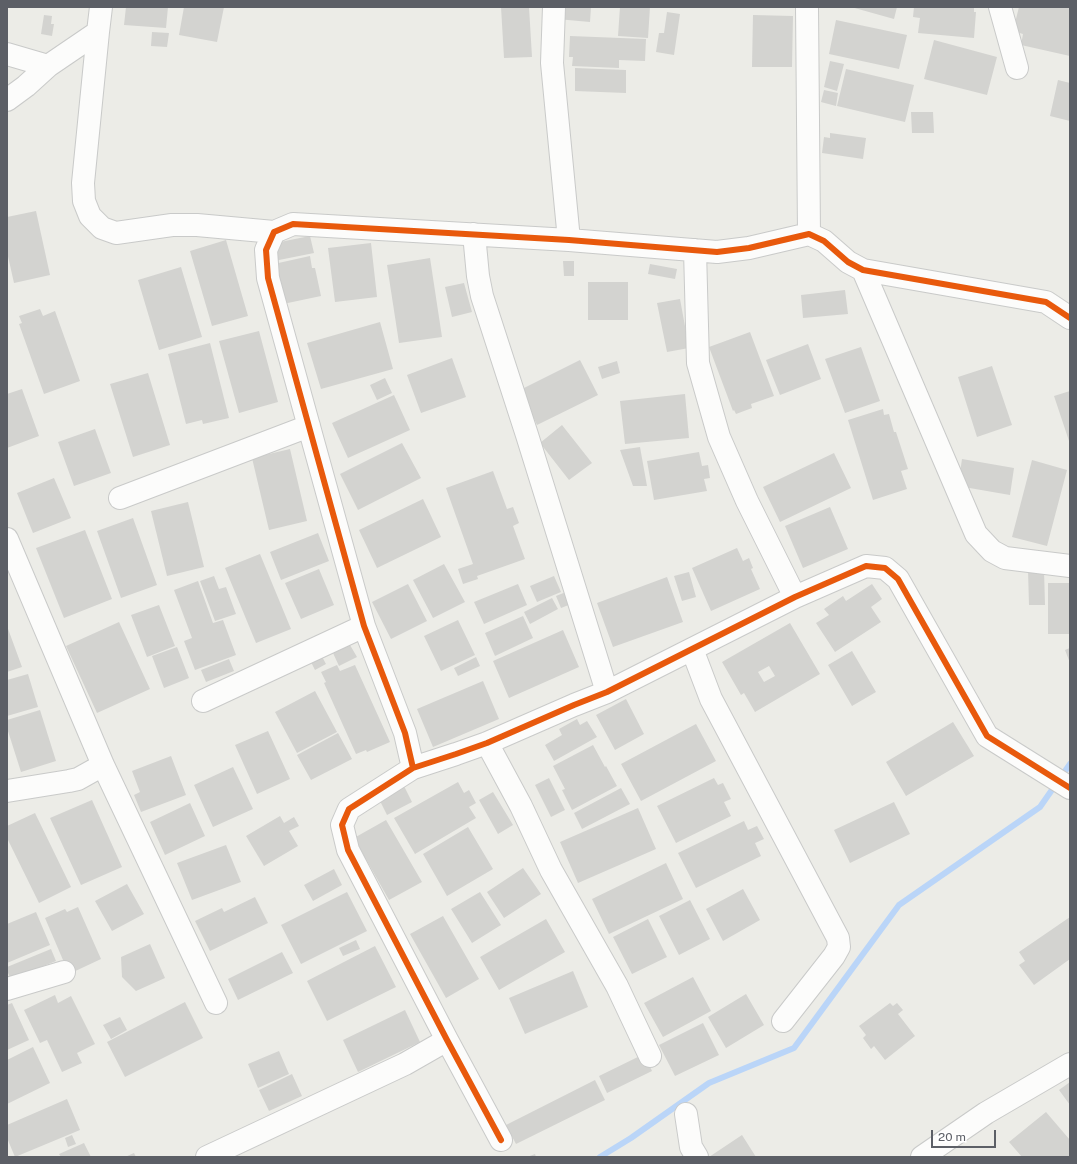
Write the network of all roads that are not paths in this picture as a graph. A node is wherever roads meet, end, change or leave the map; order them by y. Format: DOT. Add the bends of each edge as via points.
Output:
graph roads {
  1 [pos="101,7"];
  2 [pos="554,7"];
  3 [pos="807,7"];
  4 [pos="1000,7"];
  5 [pos="98,32"];
  6 [pos="7,54"];
  7 [pos="48,66"];
  8 [pos="1017,68"];
  9 [pos="7,100"];
  10 [pos="274,232"];
  11 [pos="474,234"];
  12 [pos="809,234"];
  13 [pos="569,240"];
  14 [pos="695,250"];
  15 [pos="863,270"];
  16 [pos="1070,318"];
  17 [pos="309,426"];
  18 [pos="120,498"];
  19 [pos="7,539"];
  20 [pos="12,565"];
  21 [pos="1070,566"];
  22 [pos="795,597"];
  23 [pos="364,626"];
  24 [pos="692,649"];
  25 [pos="607,692"];
  26 [pos="203,701"];
  27 [pos="487,743"];
  28 [pos="103,765"];
  29 [pos="413,768"];
  30 [pos="1070,788"];
  31 [pos="7,791"];
  32 [pos="64,972"];
  33 [pos="7,989"];
  34 [pos="216,1003"];
  35 [pos="783,1021"];
  36 [pos="447,1040"];
  37 [pos="650,1056"];
  38 [pos="1070,1064"];
  39 [pos="686,1114"];
  40 [pos="501,1140"];
  41 [pos="927,1155"];
  42 [pos="207,1157"];
  43 [pos="698,1157"];
  1 -- 5 [label="street"];
  2 -- 13 [label="street" via="552,63"];
  3 -- 12 [label="street"];
  4 -- 8 [label="street"];
  5 -- 7 [label="street"];
  5 -- 10 [label="street" via="83,184 84,201 90,216 102,228 116,233 172,225"];
  6 -- 7 [label="street"];
  7 -- 9 [label="street"];
  10 -- 11 [label="street" via="293,224"];
  10 -- 17 [label="street" via="266,250 268,278"];
  11 -- 13 [label="street"];
  11 -- 25 [label="street" via="482,296 528,435"];
  12 -- 14 [label="street" via="749,248 717,252"];
  12 -- 15 [label="street"];
  13 -- 14 [label="street"];
  14 -- 22 [label="street" via="698,363 719,437 747,501"];
  15 -- 16 [label="street" via="1046,302"];
  15 -- 21 [label="street" via="976,534 992,551 1005,558"];
  17 -- 18 [label="street"];
  17 -- 23 [label="street"];
  19 -- 20 [label="street"];
  20 -- 28 [label="street"];
  22 -- 24 [label="street"];
  22 -- 30 [label="street" via="866,566 885,568 898,579 987,736"];
  23 -- 26 [label="street"];
  23 -- 29 [label="street" via="405,733"];
  24 -- 25 [label="street"];
  24 -- 35 [label="street" via="711,699 838,938 834,956"];
  25 -- 27 [label="street"];
  27 -- 29 [label="street"];
  27 -- 37 [label="street" via="521,806 551,870 617,986"];
  28 -- 31 [label="street" via="78,779"];
  28 -- 34 [label="street"];
  29 -- 36 [label="street" via="349,809 342,825 348,850"];
  32 -- 33 [label="street"];
  36 -- 40 [label="street"];
  36 -- 42 [label="street" via="405,1064"];
  38 -- 41 [label="street" via="986,1113"];
  39 -- 43 [label="street" via="691,1147"];
}
